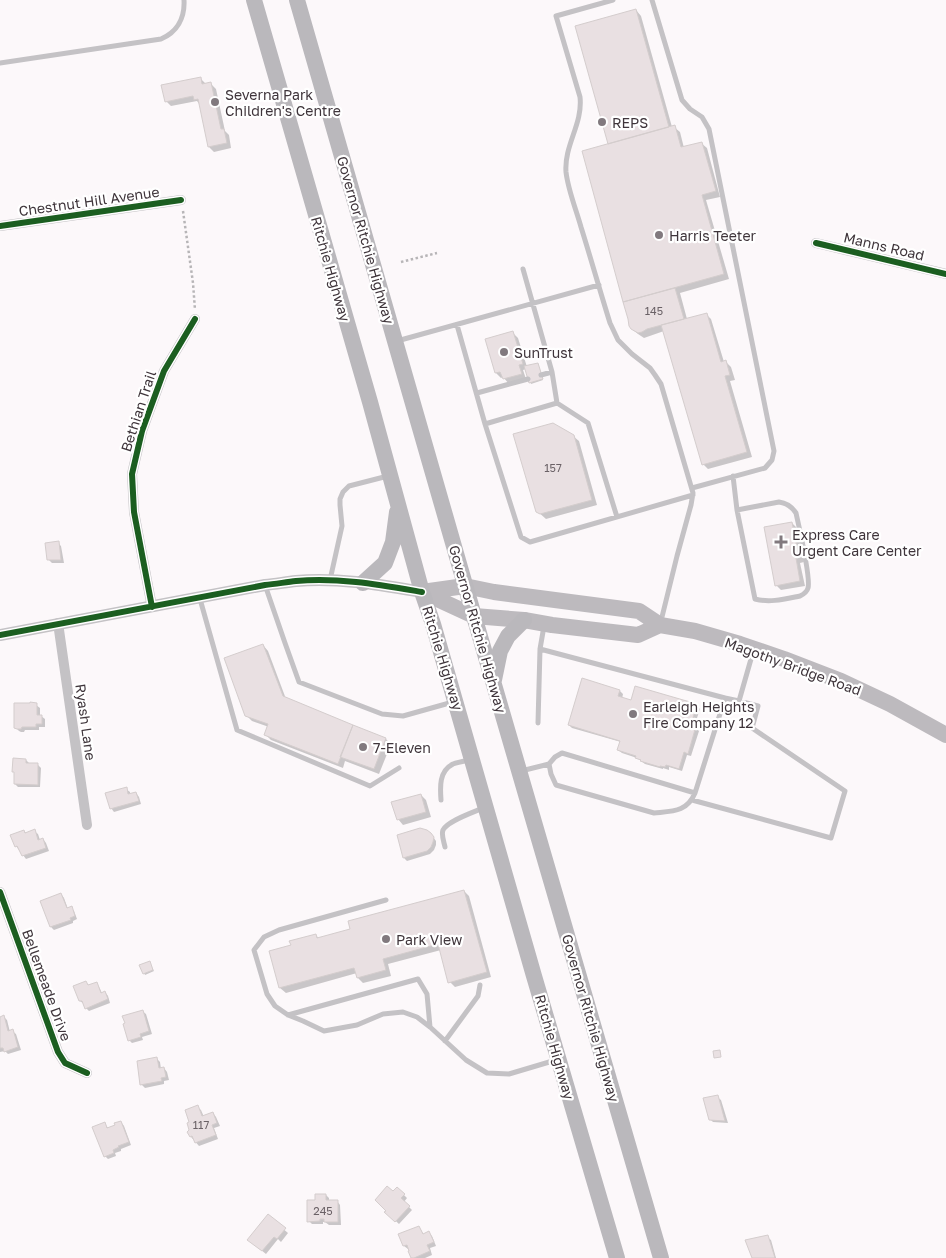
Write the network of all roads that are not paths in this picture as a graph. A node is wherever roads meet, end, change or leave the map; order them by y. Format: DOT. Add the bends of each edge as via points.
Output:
graph roads {
  1 [pos="184,0"];
  2 [pos="254,0"];
  3 [pos="296,0"];
  4 [pos="613,0"];
  5 [pos="652,0"];
  6 [pos="0,63"];
  7 [pos="181,200"];
  8 [pos="0,226"];
  9 [pos="816,243"];
  10 [pos="523,268"];
  11 [pos="946,274"];
  12 [pos="599,285"];
  13 [pos="532,304"];
  14 [pos="195,319"];
  15 [pos="457,324"];
  16 [pos="395,342"];
  17 [pos="552,372"];
  18 [pos="541,375"];
  19 [pos="528,379"];
  20 [pos="476,393"];
  21 [pos="557,403"];
  22 [pos="485,424"];
  23 [pos="390,475"];
  24 [pos="732,476"];
  25 [pos="692,488"];
  26 [pos="693,495"];
  27 [pos="398,503"];
  28 [pos="737,510"];
  29 [pos="617,517"];
  30 [pos="330,581"];
  31 [pos="363,583"];
  32 [pos="265,585"];
  33 [pos="465,586"];
  34 [pos="422,592"];
  35 [pos="200,598"];
  36 [pos="152,607"];
  37 [pos="474,616"];
  38 [pos="524,620"];
  39 [pos="58,623"];
  40 [pos="544,624"];
  41 [pos="660,625"];
  42 [pos="0,635"];
  43 [pos="540,649"];
  44 [pos="754,649"];
  45 [pos="493,682"];
  46 [pos="725,698"];
  47 [pos="456,701"];
  48 [pos="739,701"];
  49 [pos="538,723"];
  50 [pos="946,735"];
  51 [pos="472,759"];
  52 [pos="550,764"];
  53 [pos="399,768"];
  54 [pos="519,771"];
  55 [pos="695,793"];
  56 [pos="441,800"];
  57 [pos="692,800"];
  58 [pos="486,806"];
  59 [pos="86,825"];
  60 [pos="445,847"];
  61 [pos="0,892"];
  62 [pos="386,900"];
  63 [pos="480,985"];
  64 [pos="288,1015"];
  65 [pos="430,1028"];
  66 [pos="445,1041"];
  67 [pos="558,1059"];
  68 [pos="87,1073"];
  69 [pos="617,1258"];
  70 [pos="661,1258"];
  1 -- 6 [label="lane" via="184,11 176,29 161,39"];
  2 -- 23 [label="highway, Ritchie Highway"];
  3 -- 16 [label="highway, Governor Ritchie Highway"];
  4 -- 12 [label="lane" via="556,16 581,106 566,171"];
  5 -- 24 [label="lane" via="682,100 702,117 709,129 774,451 765,468"];
  7 -- 8 [label="street, Chestnut Hill Avenue"];
  9 -- 11 [label="street, Manns Road"];
  10 -- 13 [label="lane"];
  12 -- 13 [label="lane"];
  12 -- 25 [label="lane" via="618,340 650,368 661,384"];
  13 -- 15 [label="lane"];
  13 -- 17 [label="lane"];
  14 -- 36 [label="street, Bethian Trail" via="164,371 142,431 132,474 134,512"];
  15 -- 16 [label="lane"];
  15 -- 20 [label="lane"];
  16 -- 33 [label="highway, Governor Ritchie Highway"];
  17 -- 18 [label="lane"];
  17 -- 21 [label="lane"];
  19 -- 20 [label="lane"];
  20 -- 22 [label="lane"];
  21 -- 22 [label="lane"];
  21 -- 29 [label="lane" via="588,422"];
  22 -- 29 [label="lane" via="521,537 530,542"];
  23 -- 27 [label="highway, Ritchie Highway"];
  23 -- 30 [label="lane" via="349,486 343,492 340,499 342,526"];
  24 -- 25 [label="lane"];
  24 -- 28 [label="lane"];
  25 -- 26 [label="lane"];
  26 -- 29 [label="lane"];
  26 -- 41 [label="lane"];
  27 -- 31 [label="highway" via="393,542 385,563"];
  27 -- 34 [label="highway, Ritchie Highway"];
  28 -- 28 [label="lane" via="779,502 792,507 808,577 808,588 804,594 773,600 754,599"];
  30 -- 31 [label="street"];
  30 -- 32 [label="street" via="297,580"];
  31 -- 34 [label="street"];
  32 -- 35 [label="street"];
  32 -- 47 [label="lane" via="299,682 382,714 403,716"];
  33 -- 34 [label="main road, Magothy Bridge Road"];
  33 -- 37 [label="highway, Governor Ritchie Highway"];
  33 -- 41 [label="main road, Magothy Bridge Road" via="639,611"];
  34 -- 37 [label="main road"];
  34 -- 47 [label="highway, Ritchie Highway"];
  35 -- 36 [label="street"];
  35 -- 53 [label="lane" via="237,730 370,786"];
  36 -- 39 [label="street"];
  37 -- 38 [label="main road"];
  37 -- 45 [label="highway, Governor Ritchie Highway"];
  38 -- 40 [label="main road"];
  38 -- 45 [label="highway" via="508,636 500,651"];
  39 -- 42 [label="street"];
  39 -- 59 [label="street, Ryash Lane"];
  40 -- 41 [label="main road" via="638,635"];
  40 -- 43 [label="lane"];
  41 -- 44 [label="main road, Magothy Bridge Road" via="695,631"];
  43 -- 46 [label="lane"];
  43 -- 49 [label="lane"];
  44 -- 48 [label="lane"];
  44 -- 50 [label="main road, Magothy Bridge Road" via="841,681"];
  45 -- 54 [label="highway, Governor Ritchie Highway"];
  46 -- 48 [label="lane"];
  46 -- 55 [label="lane"];
  47 -- 51 [label="highway, Ritchie Highway"];
  48 -- 57 [label="lane" via="758,706 752,728 845,791 831,838"];
  51 -- 56 [label="lane" via="452,764 446,770 440,782"];
  51 -- 58 [label="highway, Ritchie Highway"];
  52 -- 54 [label="lane"];
  52 -- 55 [label="lane" via="562,753"];
  52 -- 57 [label="lane" via="556,785 654,813 684,808"];
  54 -- 70 [label="highway, Governor Ritchie Highway"];
  55 -- 57 [label="lane"];
  58 -- 60 [label="lane" via="447,826 442,833"];
  58 -- 67 [label="highway, Ritchie Highway"];
  61 -- 68 [label="street, Bellemeade Drive" via="58,1052 65,1063"];
  62 -- 64 [label="lane" via="264,937 254,950 267,994 275,1006"];
  63 -- 66 [label="lane" via="478,996"];
  64 -- 65 [label="lane" via="324,1031 357,1025 383,1014 403,1012 417,1017"];
  64 -- 65 [label="lane" via="418,979 427,994"];
  65 -- 66 [label="lane"];
  66 -- 67 [label="lane" via="487,1073 509,1074"];
  67 -- 69 [label="highway, Ritchie Highway"];
}
